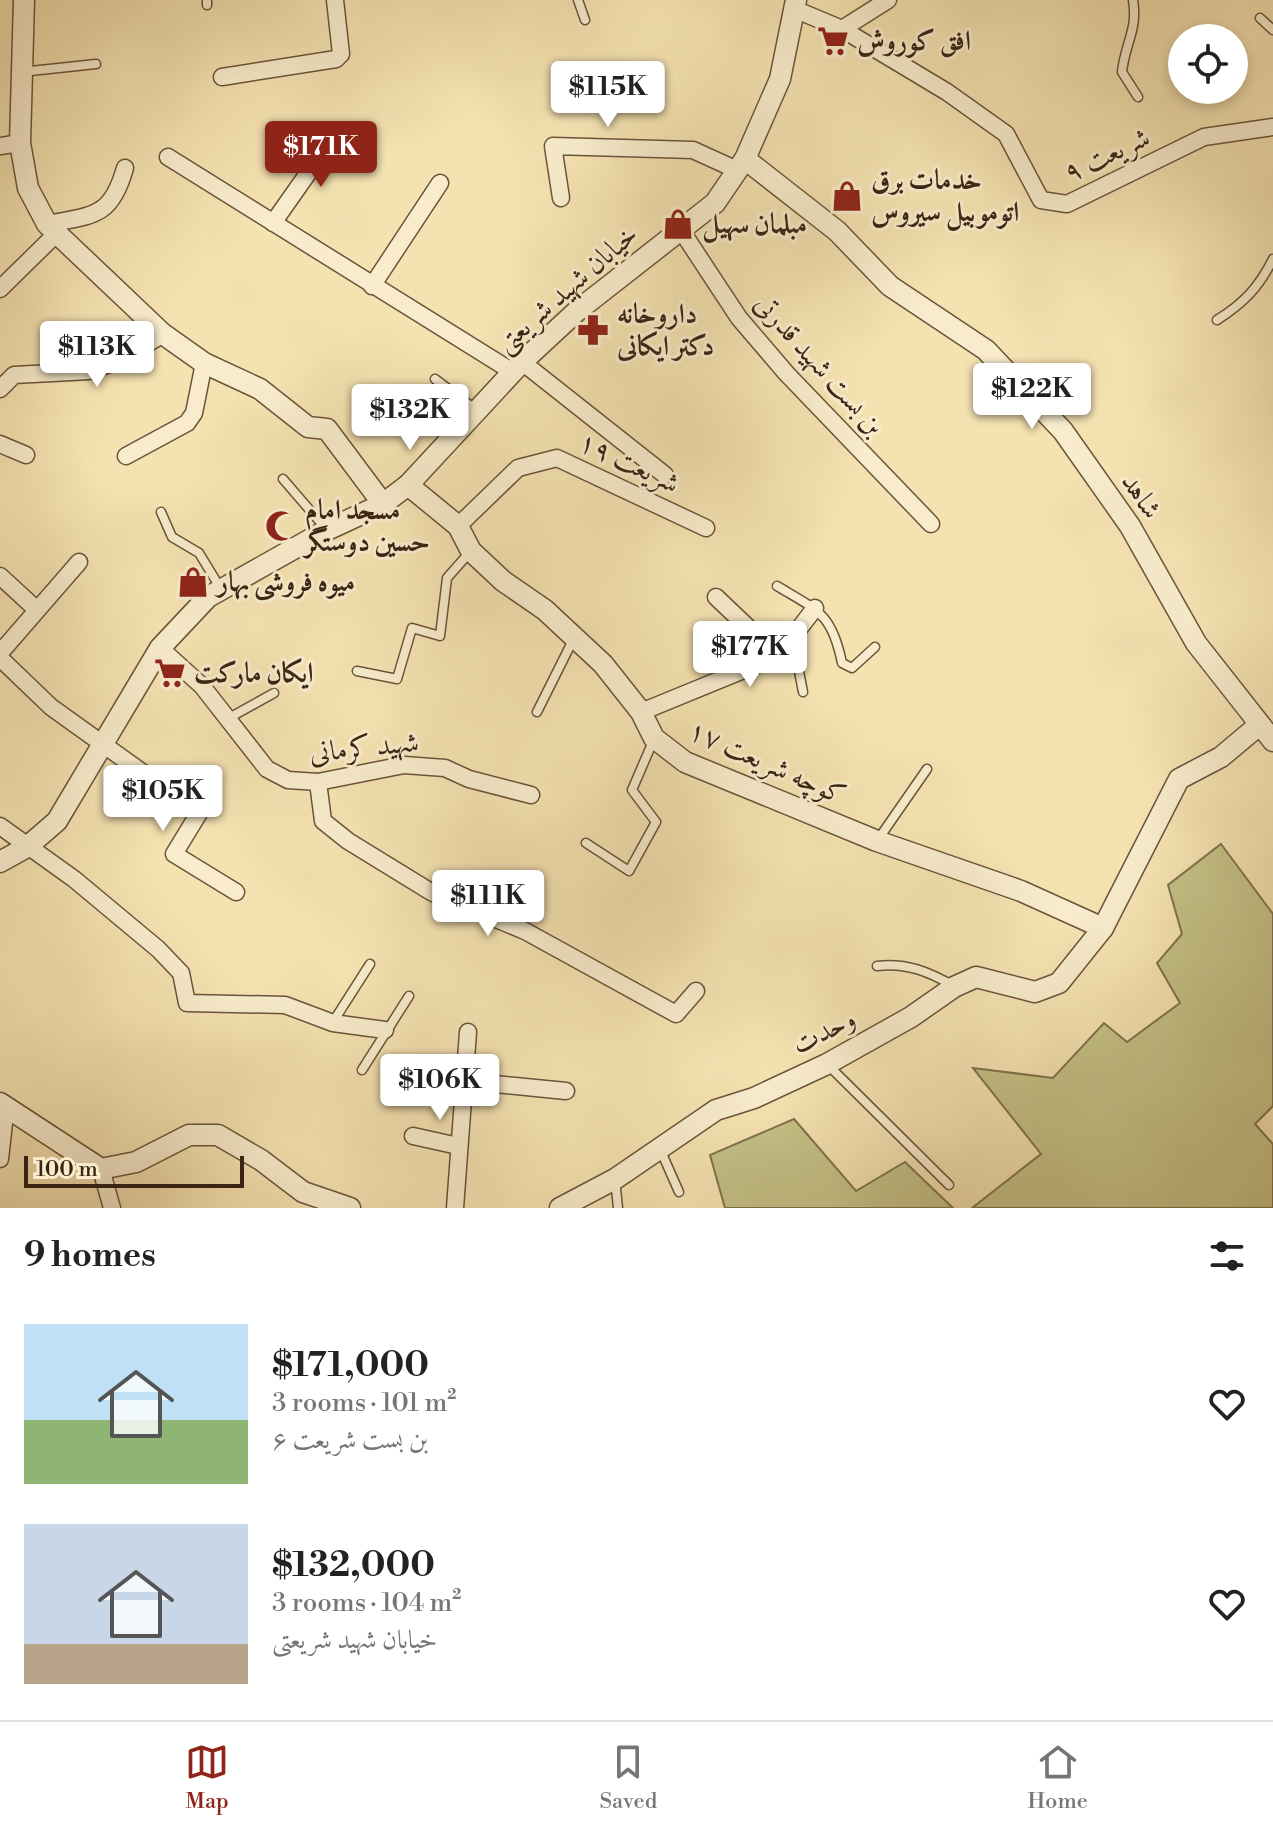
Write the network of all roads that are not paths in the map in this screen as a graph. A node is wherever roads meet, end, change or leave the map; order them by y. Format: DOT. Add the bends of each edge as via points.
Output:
graph roads {
  1 [pos="24,0"];
  2 [pos="335,0"];
  3 [pos="578,0"];
  4 [pos="888,0"];
  5 [pos="1133,0"];
  6 [pos="795,4"];
  7 [pos="1260,18"];
  8 [pos="585,20"];
  9 [pos="842,29"];
  10 [pos="1273,30"];
  11 [pos="96,64"];
  12 [pos="21,72"];
  13 [pos="222,77"];
  14 [pos="1138,97"];
  15 [pos="1273,127"];
  16 [pos="337,132"];
  17 [pos="10,145"];
  18 [pos="168,157"];
  19 [pos="741,165"];
  20 [pos="125,168"];
  21 [pos="440,183"];
  22 [pos="561,198"];
  23 [pos="273,223"];
  24 [pos="52,229"];
  25 [pos="681,230"];
  26 [pos="1273,259"];
  27 [pos="372,286"];
  28 [pos="0,289"];
  29 [pos="1217,320"];
  30 [pos="163,334"];
  31 [pos="204,363"];
  32 [pos="518,367"];
  33 [pos="435,379"];
  34 [pos="0,389"];
  35 [pos="479,412"];
  36 [pos="0,444"];
  37 [pos="26,455"];
  38 [pos="126,456"];
  39 [pos="665,475"];
  40 [pos="283,479"];
  41 [pos="408,485"];
  42 [pos="383,504"];
  43 [pos="161,512"];
  44 [pos="931,524"];
  45 [pos="458,526"];
  46 [pos="706,528"];
  47 [pos="327,530"];
  48 [pos="471,551"];
  49 [pos="79,562"];
  50 [pos="0,576"];
  51 [pos="777,586"];
  52 [pos="222,589"];
  53 [pos="716,597"];
  54 [pos="815,608"];
  55 [pos="37,610"];
  56 [pos="792,635"];
  57 [pos="575,637"];
  58 [pos="875,647"];
  59 [pos="160,648"];
  60 [pos="0,656"];
  61 [pos="778,656"];
  62 [pos="357,671"];
  63 [pos="803,692"];
  64 [pos="274,693"];
  65 [pos="537,712"];
  66 [pos="641,712"];
  67 [pos="229,718"];
  68 [pos="1258,726"];
  69 [pos="654,738"];
  70 [pos="1273,741"];
  71 [pos="104,745"];
  72 [pos="927,769"];
  73 [pos="318,782"];
  74 [pos="531,795"];
  75 [pos="0,826"];
  76 [pos="877,841"];
  77 [pos="586,843"];
  78 [pos="27,847"];
  79 [pos="0,862"];
  80 [pos="236,892"];
  81 [pos="1103,928"];
  82 [pos="370,964"];
  83 [pos="877,966"];
  84 [pos="954,987"];
  85 [pos="696,991"];
  86 [pos="409,996"];
  87 [pos="333,1023"];
  88 [pos="385,1030"];
  89 [pos="468,1032"];
  90 [pos="827,1064"];
  91 [pos="362,1070"];
  92 [pos="464,1081"];
  93 [pos="566,1091"];
  94 [pos="3,1104"];
  95 [pos="413,1136"];
  96 [pos="458,1146"];
  97 [pos="660,1148"];
  98 [pos="0,1159"];
  99 [pos="101,1169"];
  100 [pos="615,1179"];
  101 [pos="949,1185"];
  102 [pos="679,1192"];
  103 [pos="112,1208"];
  104 [pos="350,1208"];
  105 [pos="455,1208"];
  106 [pos="560,1208"];
  107 [pos="618,1208"];
  1 -- 12 [label="street"];
  2 -- 13 [label="street" via="341,54 336,59"];
  3 -- 8 [label="lane"];
  4 -- 9 [label="street"];
  5 -- 14 [label="lane" via="1137,21 1124,51 1122,72"];
  6 -- 9 [label="street, شریعت ۹"];
  6 -- 19 [label="street, خیابان شهید شریعتی" via="780,79"];
  7 -- 10 [label="lane"];
  9 -- 15 [label="street, شریعت ۹" via="1006,134 1041,200 1067,204 1204,137"];
  11 -- 12 [label="lane"];
  12 -- 17 [label="street"];
  16 -- 23 [label="street"];
  17 -- 24 [label="street"];
  18 -- 23 [label="street"];
  19 -- 22 [label="street" via="693,150 553,146"];
  19 -- 25 [label="street, خیابان شهید شریعتی" via="715,203"];
  19 -- 68 [label="street, شاهد" via="837,231 890,286 986,350 1063,431 1130,526 1196,643"];
  20 -- 24 [label="street" via="117,197 100,213"];
  21 -- 27 [label="street"];
  23 -- 27 [label="street"];
  24 -- 28 [label="street"];
  24 -- 30 [label="street"];
  25 -- 32 [label="street, خیابان شهید شریعتی" via="577,311"];
  25 -- 44 [label="street, بن بست شهید قدرتی" via="739,318"];
  26 -- 29 [label="lane" via="1261,284"];
  27 -- 32 [label="street"];
  30 -- 31 [label="street"];
  30 -- 34 [label="street" via="123,359 89,371 14,375"];
  31 -- 38 [label="street" via="194,413 187,423"];
  31 -- 42 [label="street" via="260,389 308,427 327,429"];
  32 -- 35 [label="street, خیابان شهید شریعتی"];
  32 -- 39 [label="street"];
  33 -- 35 [label="lane"];
  35 -- 41 [label="street, خیابان شهید شریعتی"];
  36 -- 37 [label="street"];
  40 -- 47 [label="lane"];
  41 -- 42 [label="street, خیابان شهید شریعتی"];
  41 -- 45 [label="street, کوچه شریعت ۱۷"];
  42 -- 47 [label="street, خیابان شهید شریعتی"];
  43 -- 52 [label="lane" via="172,537 199,553"];
  45 -- 46 [label="street, شریعت ۱۹" via="518,468 557,458"];
  45 -- 48 [label="street, کوچه شریعت ۱۷"];
  47 -- 52 [label="street, خیابان شهید شریعتی"];
  48 -- 57 [label="street, کوچه شریعت ۱۷"];
  48 -- 62 [label="lane" via="447,578 440,636 412,628 397,679"];
  49 -- 55 [label="street"];
  50 -- 55 [label="street"];
  51 -- 54 [label="lane"];
  52 -- 59 [label="street, خیابان شهید شریعتی"];
  53 -- 61 [label="street"];
  54 -- 56 [label="street"];
  54 -- 58 [label="lane" via="835,629 842,663 852,668"];
  55 -- 60 [label="street"];
  56 -- 61 [label="street"];
  56 -- 63 [label="lane"];
  57 -- 65 [label="lane"];
  57 -- 66 [label="street, کوچه شریعت ۱۷"];
  59 -- 67 [label="street, شهید کرمانی"];
  59 -- 71 [label="street, خیابان شهید شریعتی"];
  60 -- 71 [label="street" via="51,707"];
  61 -- 66 [label="street"];
  64 -- 67 [label="lane"];
  66 -- 69 [label="street, کوچه شریعت ۱۷"];
  67 -- 73 [label="street, شهید کرمانی" via="267,769 288,780"];
  68 -- 70 [label="street, شاهد"];
  68 -- 81 [label="street, وحدت" via="1221,757 1179,779"];
  69 -- 76 [label="street, کوچه شریعت ۱۷" via="685,762"];
  69 -- 77 [label="lane" via="632,790 656,822 629,871"];
  71 -- 78 [label="street, خیابان شهید شریعتی" via="57,821"];
  71 -- 80 [label="street" via="199,813 174,854"];
  72 -- 76 [label="lane"];
  73 -- 74 [label="street, شهید کرمانی" via="404,765 445,768"];
  73 -- 85 [label="street" via="323,821 431,892 525,931 676,1014"];
  75 -- 78 [label="street"];
  76 -- 81 [label="street, کوچه شریعت ۱۷" via="1021,891"];
  78 -- 79 [label="street, خیابان شهید شریعتی"];
  78 -- 87 [label="street" via="158,949 181,973 187,1003 285,1005"];
  81 -- 84 [label="street, وحدت" via="1059,983 1035,992 976,977"];
  82 -- 87 [label="lane"];
  83 -- 84 [label="lane" via="898,963"];
  84 -- 90 [label="street, وحدت"];
  86 -- 88 [label="lane"];
  87 -- 88 [label="street"];
  88 -- 91 [label="lane"];
  89 -- 92 [label="street"];
  90 -- 97 [label="street, وحدت" via="716,1110"];
  90 -- 101 [label="lane"];
  92 -- 93 [label="street"];
  92 -- 96 [label="street"];
  94 -- 98 [label="street"];
  94 -- 99 [label="street"];
  95 -- 96 [label="street"];
  96 -- 105 [label="street"];
  97 -- 100 [label="street, وحدت"];
  97 -- 102 [label="lane"];
  99 -- 103 [label="street"];
  99 -- 104 [label="street" via="136,1162 189,1135 218,1135 303,1192"];
  100 -- 106 [label="street, وحدت"];
  100 -- 107 [label="lane"];
}
